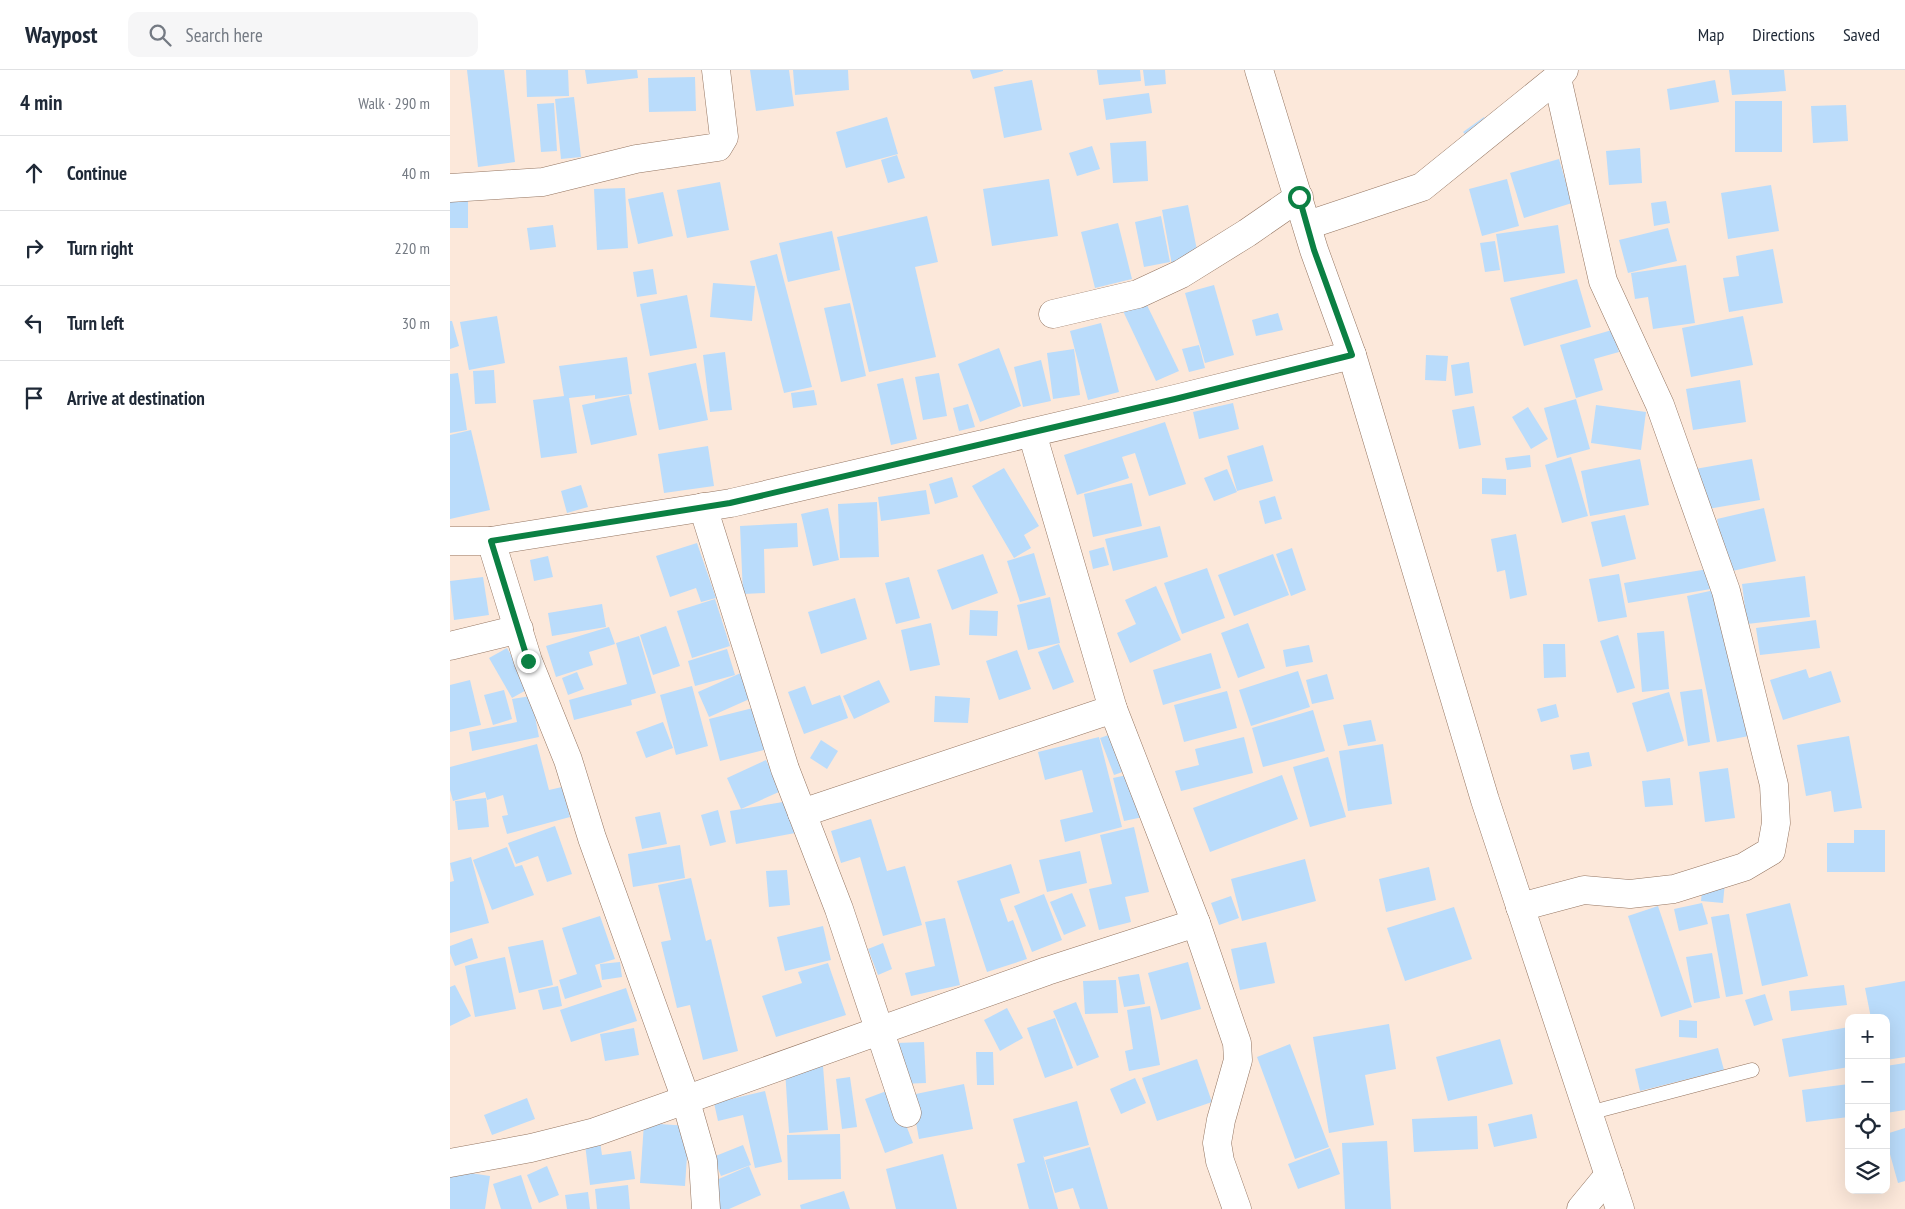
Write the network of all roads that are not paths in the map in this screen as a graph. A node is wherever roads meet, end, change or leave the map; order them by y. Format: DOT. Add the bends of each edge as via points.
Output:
graph roads {
  1 [pos="716,70"];
  2 [pos="1259,70"];
  3 [pos="1560,74"];
  4 [pos="450,188"];
  5 [pos="1299,197"];
  6 [pos="1308,225"];
  7 [pos="1053,314"];
  8 [pos="1352,355"];
  9 [pos="1032,432"];
  10 [pos="703,507"];
  11 [pos="450,540"];
  12 [pos="491,541"];
  13 [pos="518,629"];
  14 [pos="450,646"];
  15 [pos="1114,709"];
  16 [pos="802,813"];
  17 [pos="1520,907"];
  18 [pos="1196,922"];
  19 [pos="879,1030"];
  20 [pos="1752,1070"];
  21 [pos="685,1099"];
  22 [pos="907,1113"];
  23 [pos="1589,1113"];
  24 [pos="450,1163"];
  25 [pos="1609,1175"];
  26 [pos="706,1209"];
  27 [pos="1237,1209"];
  28 [pos="1581,1209"];
  29 [pos="1620,1209"];
  1 -- 4 [label="street" via="724,137 718,147 636,159 544,182"];
  2 -- 5 [label="street"];
  3 -- 6 [label="street" via="1422,187"];
  3 -- 17 [label="street" via="1603,281 1660,405 1726,591 1774,785 1776,823 1771,851 1744,867 1674,889 1630,894 1584,890"];
  5 -- 6 [label="street"];
  5 -- 7 [label="street" via="1181,274 1138,294"];
  6 -- 8 [label="street"];
  8 -- 9 [label="street"];
  8 -- 17 [label="street"];
  9 -- 10 [label="street"];
  9 -- 15 [label="street"];
  10 -- 12 [label="street"];
  10 -- 16 [label="street"];
  11 -- 12 [label="street"];
  12 -- 13 [label="street"];
  13 -- 14 [label="street"];
  13 -- 21 [label="street" via="568,760 592,838"];
  15 -- 16 [label="street"];
  15 -- 18 [label="street"];
  16 -- 19 [label="street" via="839,909"];
  17 -- 23 [label="street"];
  18 -- 19 [label="street"];
  18 -- 27 [label="street" via="1236,1043 1238,1060 1217,1143"];
  19 -- 21 [label="street"];
  19 -- 22 [label="street"];
  20 -- 23 [label="lane"];
  21 -- 24 [label="street" via="595,1132"];
  21 -- 26 [label="street" via="703,1161"];
  23 -- 25 [label="street"];
  25 -- 28 [label="street"];
  25 -- 29 [label="street"];
}
